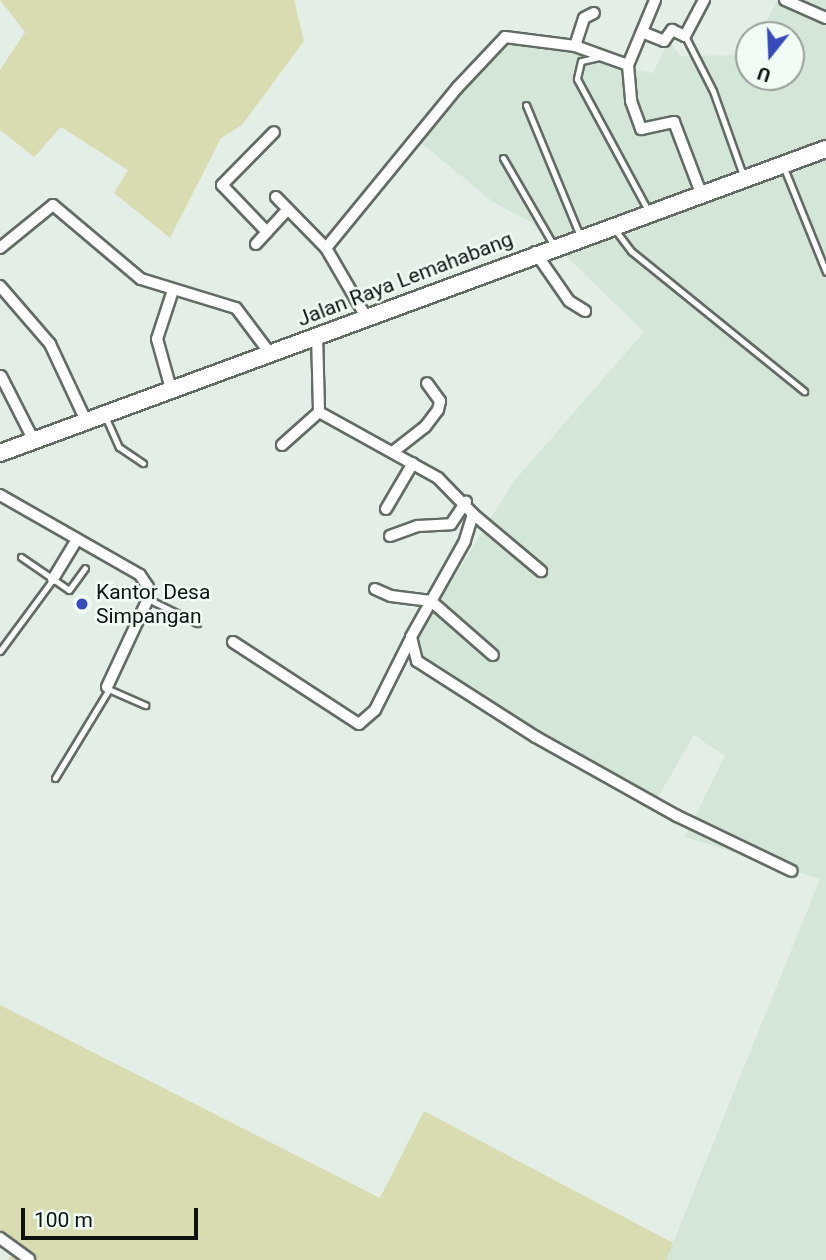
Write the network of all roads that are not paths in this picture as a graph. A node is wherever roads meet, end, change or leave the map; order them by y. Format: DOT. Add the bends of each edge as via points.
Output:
graph roads {
  1 [pos="704,0"];
  2 [pos="785,0"];
  3 [pos="652,1"];
  4 [pos="594,13"];
  5 [pos="826,18"];
  6 [pos="642,32"];
  7 [pos="685,36"];
  8 [pos="575,46"];
  9 [pos="604,56"];
  10 [pos="628,65"];
  11 [pos="526,105"];
  12 [pos="274,132"];
  13 [pos="826,149"];
  14 [pos="503,158"];
  15 [pos="783,164"];
  16 [pos="744,178"];
  17 [pos="701,193"];
  18 [pos="276,197"];
  19 [pos="288,209"];
  20 [pos="649,212"];
  21 [pos="613,225"];
  22 [pos="267,232"];
  23 [pos="580,236"];
  24 [pos="256,244"];
  25 [pos="554,246"];
  26 [pos="0,248"];
  27 [pos="326,248"];
  28 [pos="535,252"];
  29 [pos="826,272"];
  30 [pos="0,286"];
  31 [pos="173,290"];
  32 [pos="585,311"];
  33 [pos="365,315"];
  34 [pos="317,334"];
  35 [pos="269,352"];
  36 [pos="1,376"];
  37 [pos="427,383"];
  38 [pos="171,389"];
  39 [pos="804,391"];
  40 [pos="319,412"];
  41 [pos="105,414"];
  42 [pos="86,421"];
  43 [pos="34,441"];
  44 [pos="282,445"];
  45 [pos="394,451"];
  46 [pos="0,453"];
  47 [pos="143,463"];
  48 [pos="413,463"];
  49 [pos="0,495"];
  50 [pos="466,502"];
  51 [pos="386,509"];
  52 [pos="473,514"];
  53 [pos="390,536"];
  54 [pos="76,541"];
  55 [pos="21,556"];
  56 [pos="85,568"];
  57 [pos="541,571"];
  58 [pos="53,579"];
  59 [pos="375,589"];
  60 [pos="148,599"];
  61 [pos="431,601"];
  62 [pos="197,623"];
  63 [pos="411,637"];
  64 [pos="233,642"];
  65 [pos="0,651"];
  66 [pos="493,655"];
  67 [pos="107,689"];
  68 [pos="145,705"];
  69 [pos="55,778"];
  70 [pos="792,871"];
  71 [pos="0,1238"];
  72 [pos="29,1259"];
  1 -- 7 [label="street"];
  2 -- 5 [label="street"];
  3 -- 6 [label="street"];
  4 -- 8 [label="street" via="584,18"];
  6 -- 7 [label="street" via="664,41 671,30"];
  6 -- 10 [label="street"];
  7 -- 16 [label="lane" via="713,91"];
  8 -- 9 [label="street"];
  8 -- 27 [label="street" via="505,37 457,88"];
  9 -- 10 [label="street"];
  9 -- 20 [label="lane" via="582,61 577,79"];
  10 -- 17 [label="street" via="631,101 641,129 674,122"];
  11 -- 23 [label="lane"];
  12 -- 22 [label="street" via="222,185"];
  13 -- 15 [label="main road, Jalan Raya Lemahabang"];
  14 -- 25 [label="lane"];
  15 -- 16 [label="main road, Jalan Raya Lemahabang"];
  15 -- 29 [label="lane"];
  16 -- 17 [label="main road, Jalan Raya Lemahabang"];
  17 -- 20 [label="main road, Jalan Raya Lemahabang"];
  18 -- 19 [label="street"];
  19 -- 22 [label="street"];
  19 -- 27 [label="street"];
  20 -- 21 [label="main road, Jalan Raya Lemahabang"];
  21 -- 23 [label="main road, Jalan Raya Lemahabang"];
  21 -- 39 [label="lane" via="631,251"];
  22 -- 24 [label="street"];
  23 -- 25 [label="main road, Jalan Raya Lemahabang"];
  25 -- 28 [label="main road, Jalan Raya Lemahabang"];
  26 -- 31 [label="street" via="53,205 141,279"];
  27 -- 33 [label="street"];
  28 -- 32 [label="street" via="569,301"];
  28 -- 33 [label="main road, Jalan Raya Lemahabang"];
  30 -- 42 [label="street" via="50,344"];
  31 -- 35 [label="street" via="236,308"];
  31 -- 38 [label="street" via="157,339"];
  33 -- 34 [label="main road, Jalan Raya Lemahabang"];
  34 -- 35 [label="main road, Jalan Raya Lemahabang"];
  34 -- 40 [label="street"];
  35 -- 38 [label="main road, Jalan Raya Lemahabang"];
  36 -- 43 [label="street"];
  37 -- 45 [label="street" via="440,401 438,410 425,427"];
  38 -- 41 [label="main road, Jalan Raya Lemahabang"];
  40 -- 44 [label="street"];
  40 -- 45 [label="street"];
  41 -- 42 [label="main road, Jalan Raya Lemahabang"];
  41 -- 47 [label="lane" via="119,447"];
  42 -- 43 [label="main road, Jalan Raya Lemahabang"];
  43 -- 46 [label="main road, Jalan Raya Lemahabang"];
  45 -- 48 [label="street"];
  48 -- 50 [label="street"];
  48 -- 51 [label="street"];
  49 -- 54 [label="street"];
  50 -- 52 [label="street"];
  50 -- 53 [label="street" via="451,524 418,526"];
  52 -- 57 [label="street"];
  52 -- 61 [label="street" via="466,541"];
  54 -- 58 [label="street"];
  54 -- 60 [label="street" via="140,575"];
  55 -- 58 [label="lane"];
  56 -- 58 [label="lane" via="70,590"];
  58 -- 65 [label="lane"];
  59 -- 61 [label="street"];
  60 -- 62 [label="lane"];
  60 -- 67 [label="street"];
  61 -- 63 [label="street"];
  61 -- 66 [label="street"];
  63 -- 64 [label="street" via="375,710 359,724"];
  63 -- 70 [label="street" via="417,661 536,737 677,816"];
  67 -- 68 [label="lane"];
  67 -- 69 [label="lane"];
  71 -- 72 [label="street"];
}
